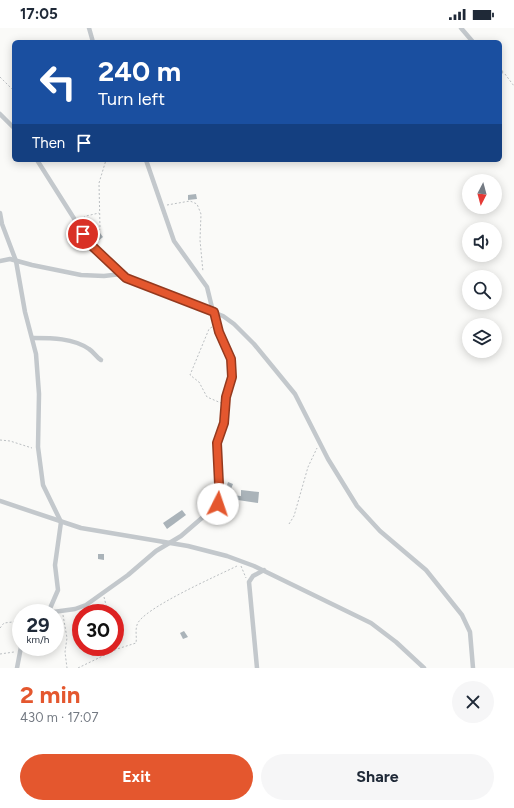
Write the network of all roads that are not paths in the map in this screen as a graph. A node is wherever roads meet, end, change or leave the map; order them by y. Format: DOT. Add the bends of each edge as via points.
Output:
graph roads {
  1 [pos="89,28"];
  2 [pos="461,28"];
  3 [pos="92,40"];
  4 [pos="471,40"];
  5 [pos="0,114"];
  6 [pos="12,126"];
  7 [pos="38,162"];
  8 [pos="147,162"];
  9 [pos="0,212"];
  10 [pos="0,261"];
  11 [pos="16,261"];
  12 [pos="120,274"];
  13 [pos="214,312"];
  14 [pos="33,338"];
  15 [pos="101,360"];
  16 [pos="0,501"];
  17 [pos="60,522"];
  18 [pos="168,543"];
  19 [pos="264,570"];
  20 [pos="51,604"];
  21 [pos="64,611"];
  22 [pos="20,656"];
  23 [pos="17,668"];
  24 [pos="257,668"];
  25 [pos="424,668"];
  26 [pos="473,668"];
  1 -- 3 [label="street"];
  2 -- 4 [label="street"];
  5 -- 6 [label="street"];
  7 -- 12 [label="street" via="92,246"];
  8 -- 13 [label="street" via="178,248 203,280"];
  9 -- 11 [label="street"];
  10 -- 11 [label="street"];
  11 -- 12 [label="street" via="81,275"];
  11 -- 14 [label="street" via="25,312"];
  12 -- 13 [label="street" via="138,284"];
  13 -- 18 [label="street" via="232,364 232,381 217,450 217,508"];
  13 -- 26 [label="street" via="234,324 298,399 319,444 357,506 380,531 426,570 462,615 470,632"];
  14 -- 15 [label="street" via="58,338 80,345"];
  14 -- 17 [label="street" via="39,394 39,449 43,485"];
  16 -- 17 [label="street"];
  17 -- 18 [label="street" via="112,535"];
  17 -- 20 [label="street" via="55,565 58,590"];
  18 -- 19 [label="street" via="228,556"];
  18 -- 21 [label="street" via="86,605"];
  19 -- 24 [label="street" via="251,578 249,586"];
  19 -- 25 [label="street" via="371,623"];
  22 -- 23 [label="street"];
}
